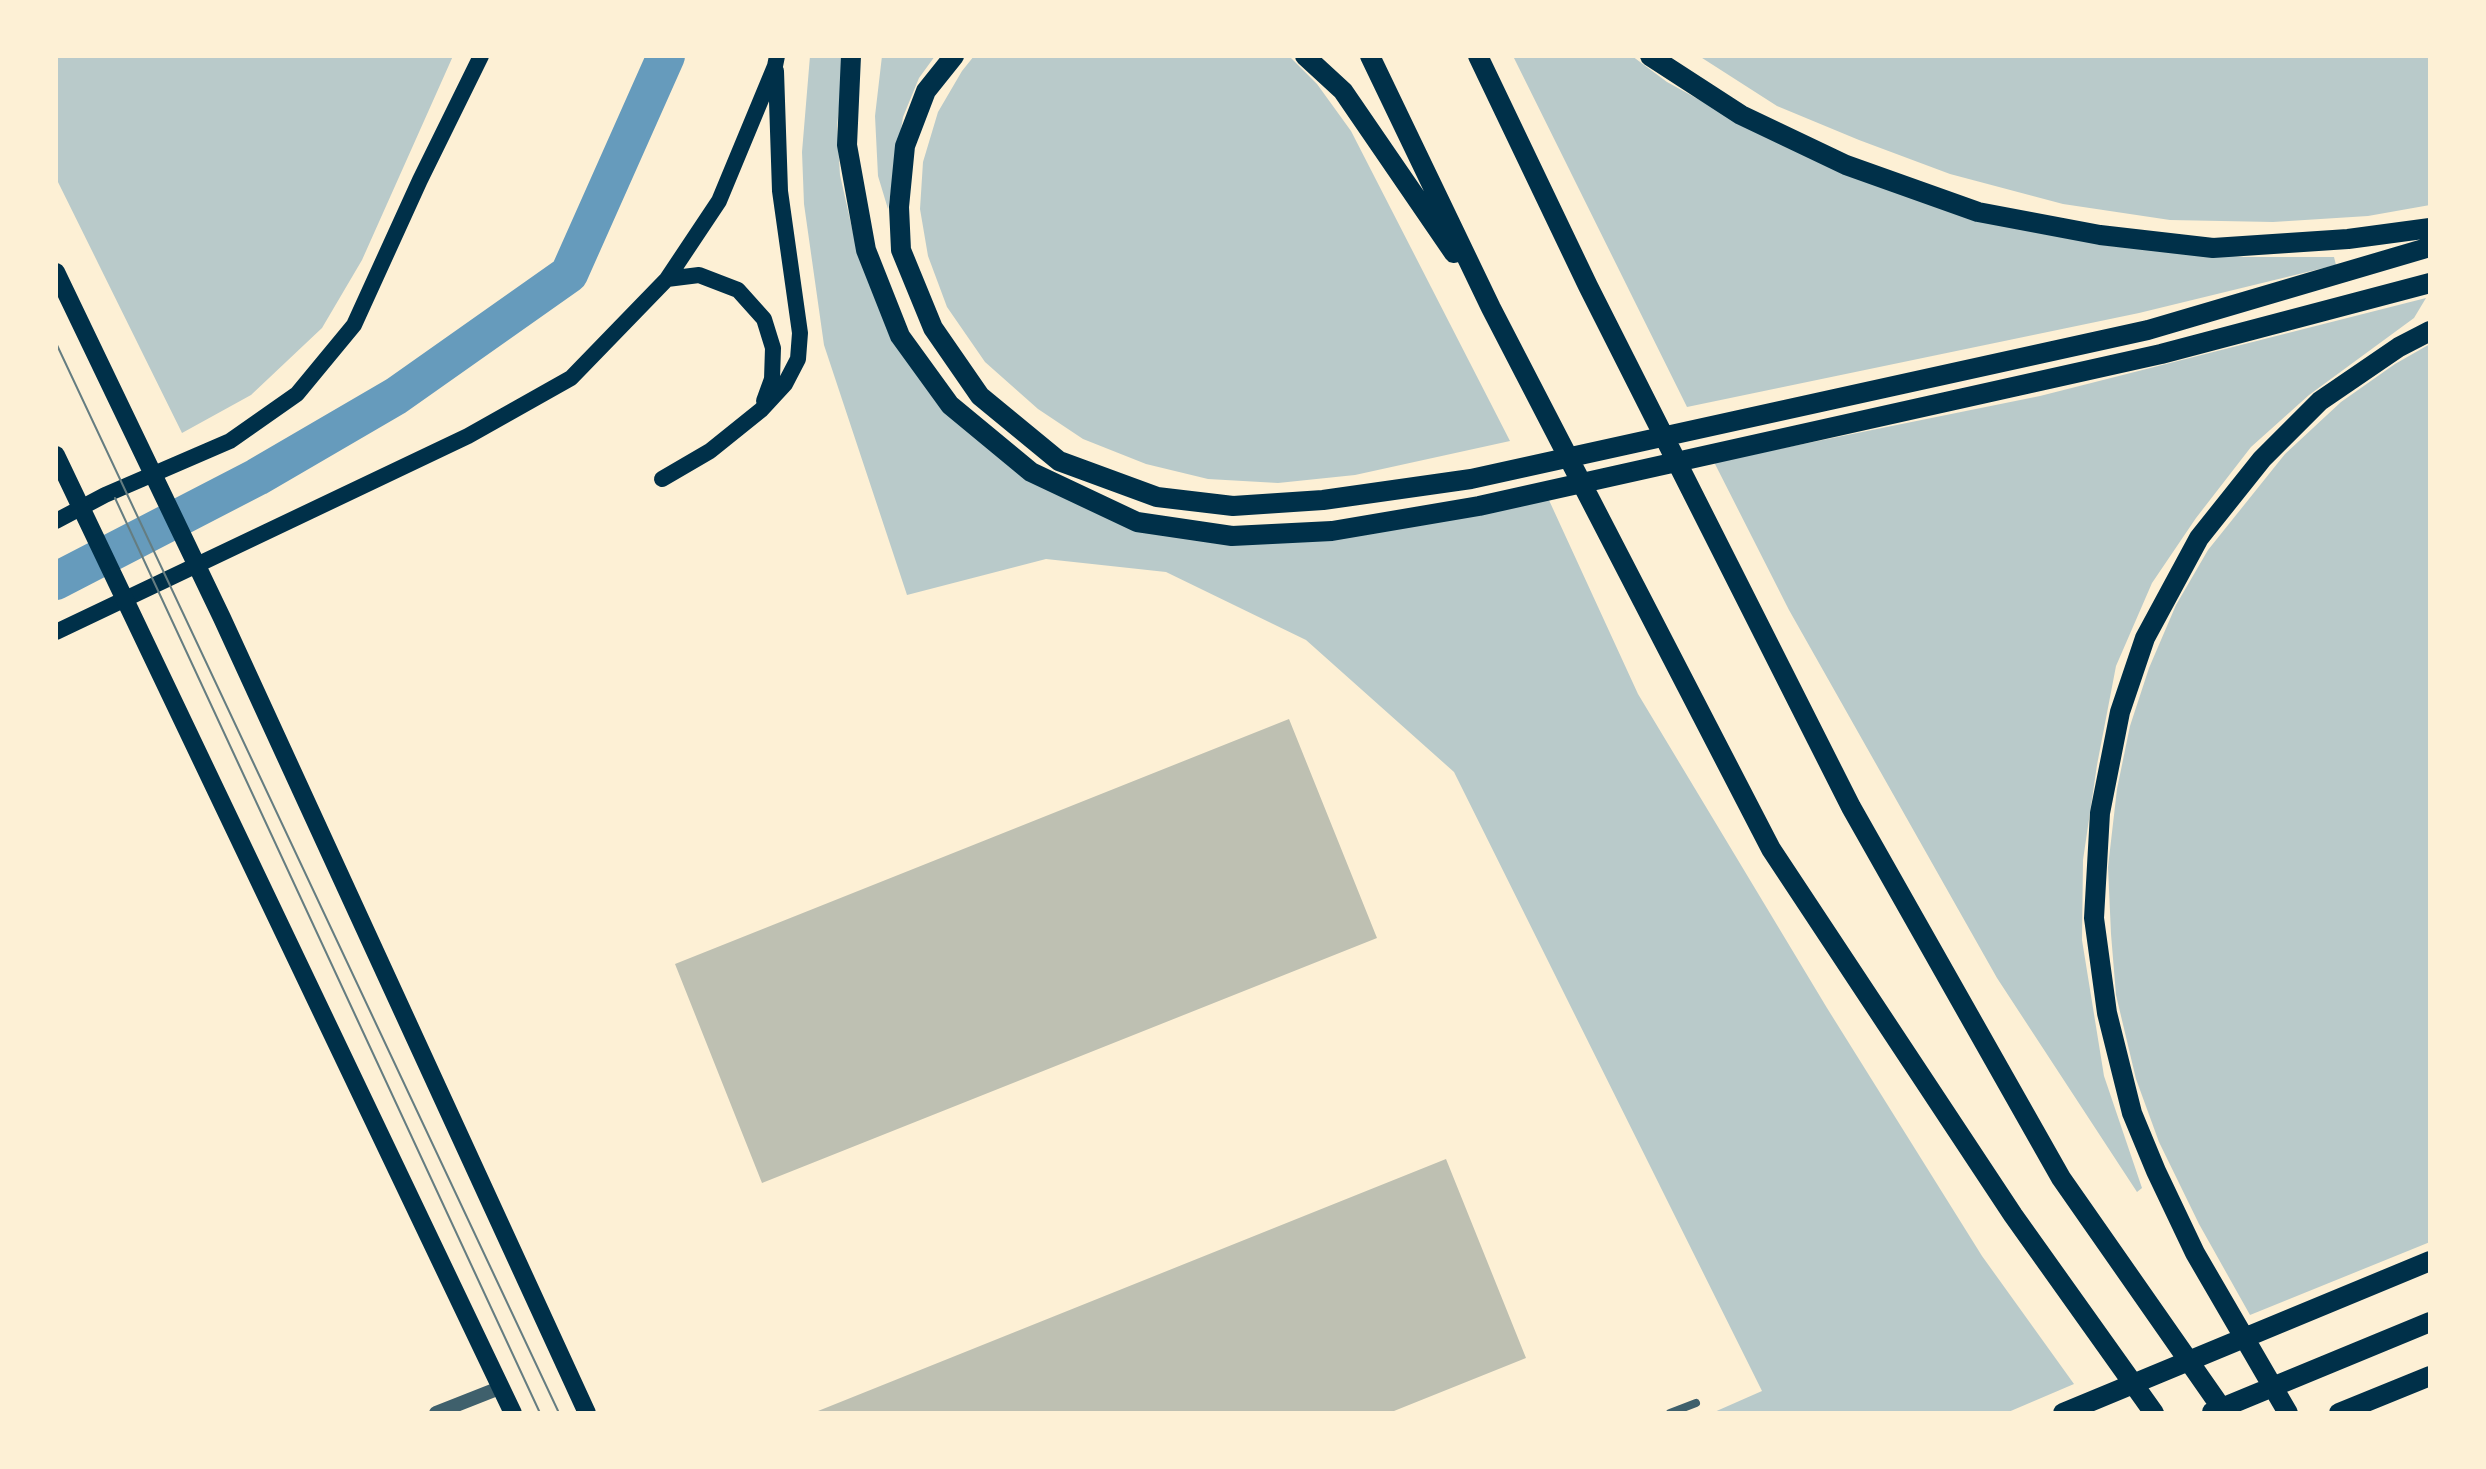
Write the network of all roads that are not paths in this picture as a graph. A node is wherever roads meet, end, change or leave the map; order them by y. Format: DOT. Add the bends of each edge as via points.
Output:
graph roads {
  1 [pos="481,56"];
  2 [pos="851,56"];
  3 [pos="954,56"];
  4 [pos="1305,56"];
  5 [pos="1370,56"];
  6 [pos="1478,56"];
  7 [pos="1650,56"];
  8 [pos="776,61"];
  9 [pos="2430,228"];
  10 [pos="2430,247"];
  11 [pos="56,272"];
  12 [pos="667,279"];
  13 [pos="2430,283"];
  14 [pos="1491,308"];
  15 [pos="2430,331"];
  16 [pos="761,410"];
  17 [pos="58,459"];
  18 [pos="662,479"];
  19 [pos="56,521"];
  20 [pos="56,632"];
  21 [pos="2430,1261"];
  22 [pos="2430,1322"];
  23 [pos="2430,1376"];
  24 [pos="502,1387"];
  25 [pos="1696,1403"];
  26 [pos="436,1413"];
  27 [pos="513,1413"];
  28 [pos="587,1413"];
  29 [pos="1670,1413"];
  30 [pos="2063,1413"];
  31 [pos="2154,1413"];
  32 [pos="2209,1413"];
  33 [pos="2225,1413"];
  34 [pos="2288,1413"];
  35 [pos="2339,1413"];
  1 -- 19 [label="main road" via="354,325 297,394 230,441"];
  2 -- 13 [label="highway" via="847,145 866,250 900,336 950,405 1031,472 1137,522 1232,536 1332,531 1479,506 2161,354"];
  3 -- 10 [label="highway" via="926,91 905,146 899,207 901,250 933,328 980,396 1059,461 1157,497 1233,506 1323,500 1471,479 2148,330"];
  4 -- 14 [label="highway" via="1343,91"];
  5 -- 14 [label="highway"];
  6 -- 33 [label="highway" via="1851,807 2061,1178"];
  7 -- 9 [label="highway" via="1741,115 1846,165 1978,212 2100,235 2213,248"];
  8 -- 12 [label="main road" via="719,201"];
  8 -- 16 [label="main road" via="780,191 800,333 798,359 785,384"];
  11 -- 28 [label="main road" via="222,618"];
  12 -- 16 [label="main road" via="699,275 738,290 764,319 773,348 772,379"];
  12 -- 20 [label="main road" via="571,378 468,436"];
  14 -- 31 [label="highway" via="1771,849 2013,1215"];
  15 -- 34 [label="highway" via="2320,401 2262,459 2199,538 2145,638 2120,712 2100,813 2096,933 2107,1013 2132,1113 2195,1253"];
  16 -- 18 [label="main road" via="710,451"];
  17 -- 24 [label="main road"];
  21 -- 30 [label="highway"];
  22 -- 32 [label="highway"];
  23 -- 35 [label="highway"];
  24 -- 26 [label="street"];
  24 -- 27 [label="main road"];
  25 -- 29 [label="street"];
}
